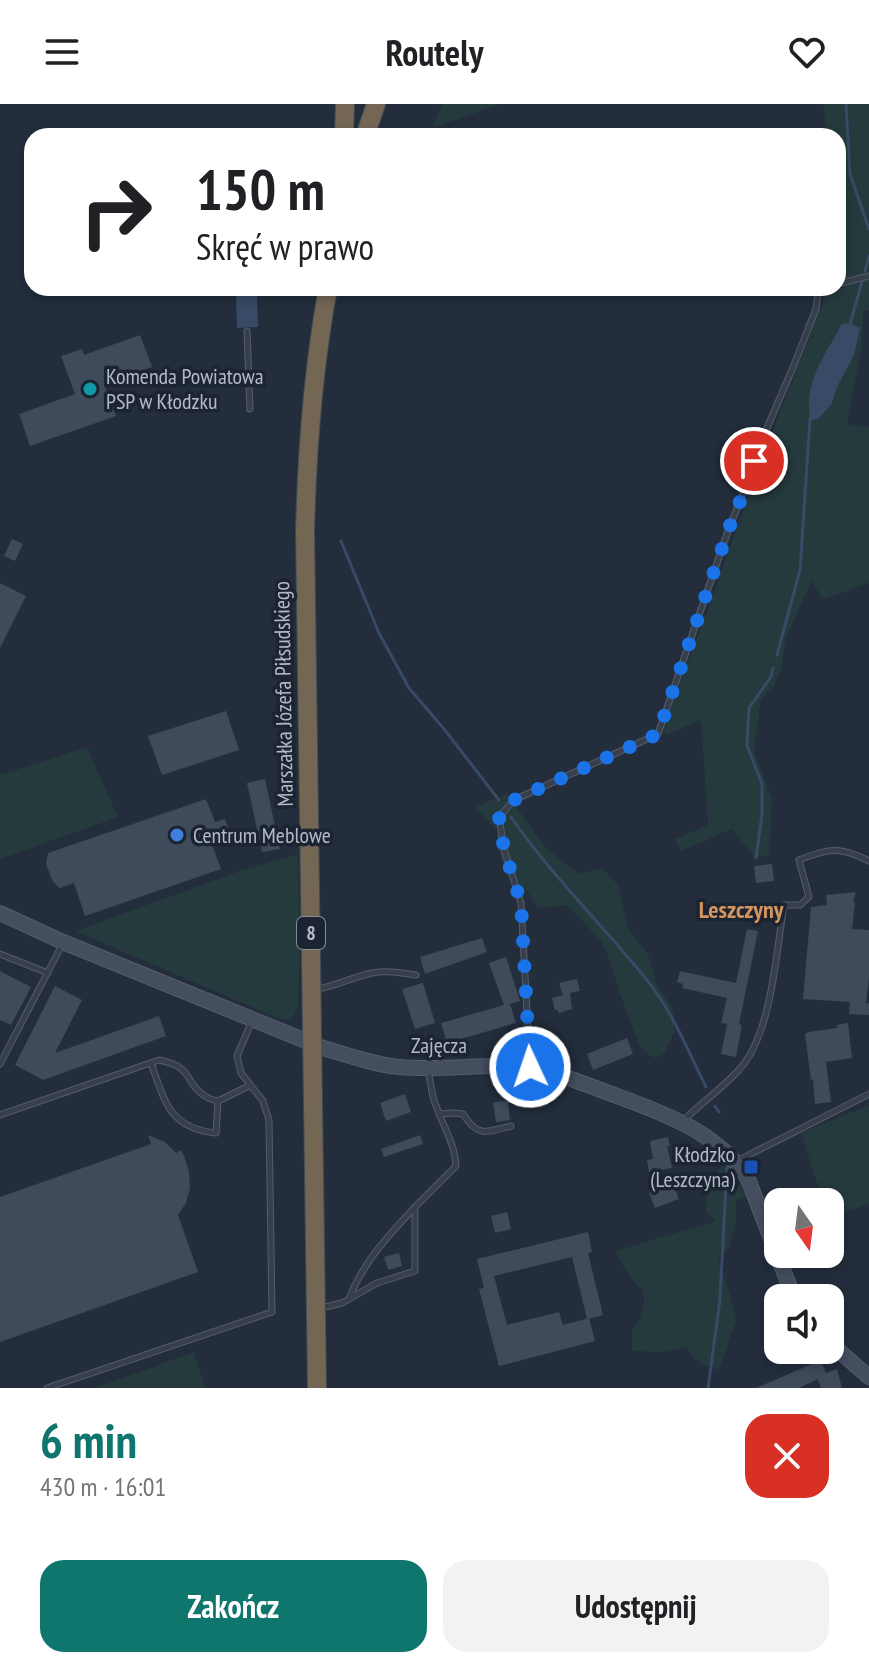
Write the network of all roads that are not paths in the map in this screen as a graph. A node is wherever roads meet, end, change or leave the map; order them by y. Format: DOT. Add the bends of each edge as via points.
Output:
graph roads {
  1 [pos="345,104"];
  2 [pos="376,104"];
  3 [pos="344,128"];
  4 [pos="368,128"];
  5 [pos="869,276"];
  6 [pos="846,282"];
  7 [pos="317,296"];
  8 [pos="327,296"];
  9 [pos="818,296"];
  10 [pos="247,331"];
  11 [pos="314,376"];
  12 [pos="250,409"];
  13 [pos="869,861"];
  14 [pos="0,913"];
  15 [pos="63,942"];
  16 [pos="0,954"];
  17 [pos="48,973"];
  18 [pos="416,975"];
  19 [pos="312,990"];
  20 [pos="253,1020"];
  21 [pos="312,1043"];
  22 [pos="1,1059"];
  23 [pos="151,1063"];
  24 [pos="428,1067"];
  25 [pos="530,1067"];
  26 [pos="249,1086"];
  27 [pos="869,1094"];
  28 [pos="218,1101"];
  29 [pos="439,1114"];
  30 [pos="0,1115"];
  31 [pos="681,1122"];
  32 [pos="511,1126"];
  33 [pos="737,1161"];
  34 [pos="415,1207"];
  35 [pos="789,1284"];
  36 [pos="349,1299"];
  37 [pos="316,1309"];
  38 [pos="844,1355"];
  39 [pos="869,1377"];
  40 [pos="47,1388"];
  41 [pos="317,1388"];
  1 -- 3 [label="highway"];
  2 -- 4 [label="highway"];
  5 -- 6 [label="lane"];
  7 -- 11 [label="highway"];
  8 -- 11 [label="highway, Marszałka Józefa Piłsudskiego / 8"];
  9 -- 25 [label="lane" via="658,734 514,800 499,817 521,903"];
  10 -- 12 [label="lane"];
  11 -- 19 [label="highway, Marszałka Józefa Piłsudskiego / 8" via="305,531"];
  13 -- 31 [label="lane" via="839,849 799,860 809,897 800,905 784,905 767,1014 751,1050 740,1070"];
  14 -- 15 [label="street, Zajęcza"];
  15 -- 17 [label="lane"];
  15 -- 20 [label="street, Zajęcza"];
  16 -- 17 [label="lane"];
  17 -- 22 [label="lane"];
  18 -- 19 [label="lane" via="373,973"];
  19 -- 21 [label="highway, Marszałka Józefa Piłsudskiego / 8"];
  20 -- 21 [label="street, Zajęcza"];
  20 -- 26 [label="lane" via="237,1056"];
  21 -- 24 [label="street, Zajęcza" via="359,1059"];
  21 -- 37 [label="highway, Marszałka Józefa Piłsudskiego / 8"];
  23 -- 28 [label="lane" via="175,1063 204,1096"];
  23 -- 28 [label="lane" via="169,1109 182,1124 216,1133"];
  23 -- 30 [label="lane"];
  24 -- 25 [label="street, Zajęcza"];
  24 -- 29 [label="lane"];
  25 -- 31 [label="street, Zajęcza"];
  26 -- 28 [label="lane"];
  26 -- 40 [label="lane" via="263,1101 269,1120 272,1312"];
  27 -- 33 [label="lane"];
  29 -- 32 [label="lane" via="463,1114 481,1132"];
  29 -- 34 [label="lane" via="456,1166"];
  31 -- 33 [label="street, Zajęcza"];
  33 -- 35 [label="street, Zajęcza"];
  34 -- 36 [label="lane" via="379,1245"];
  34 -- 36 [label="lane" via="415,1271"];
  36 -- 37 [label="lane"];
  37 -- 41 [label="highway, Marszałka Józefa Piłsudskiego / 8"];
  38 -- 39 [label="street"];
}
